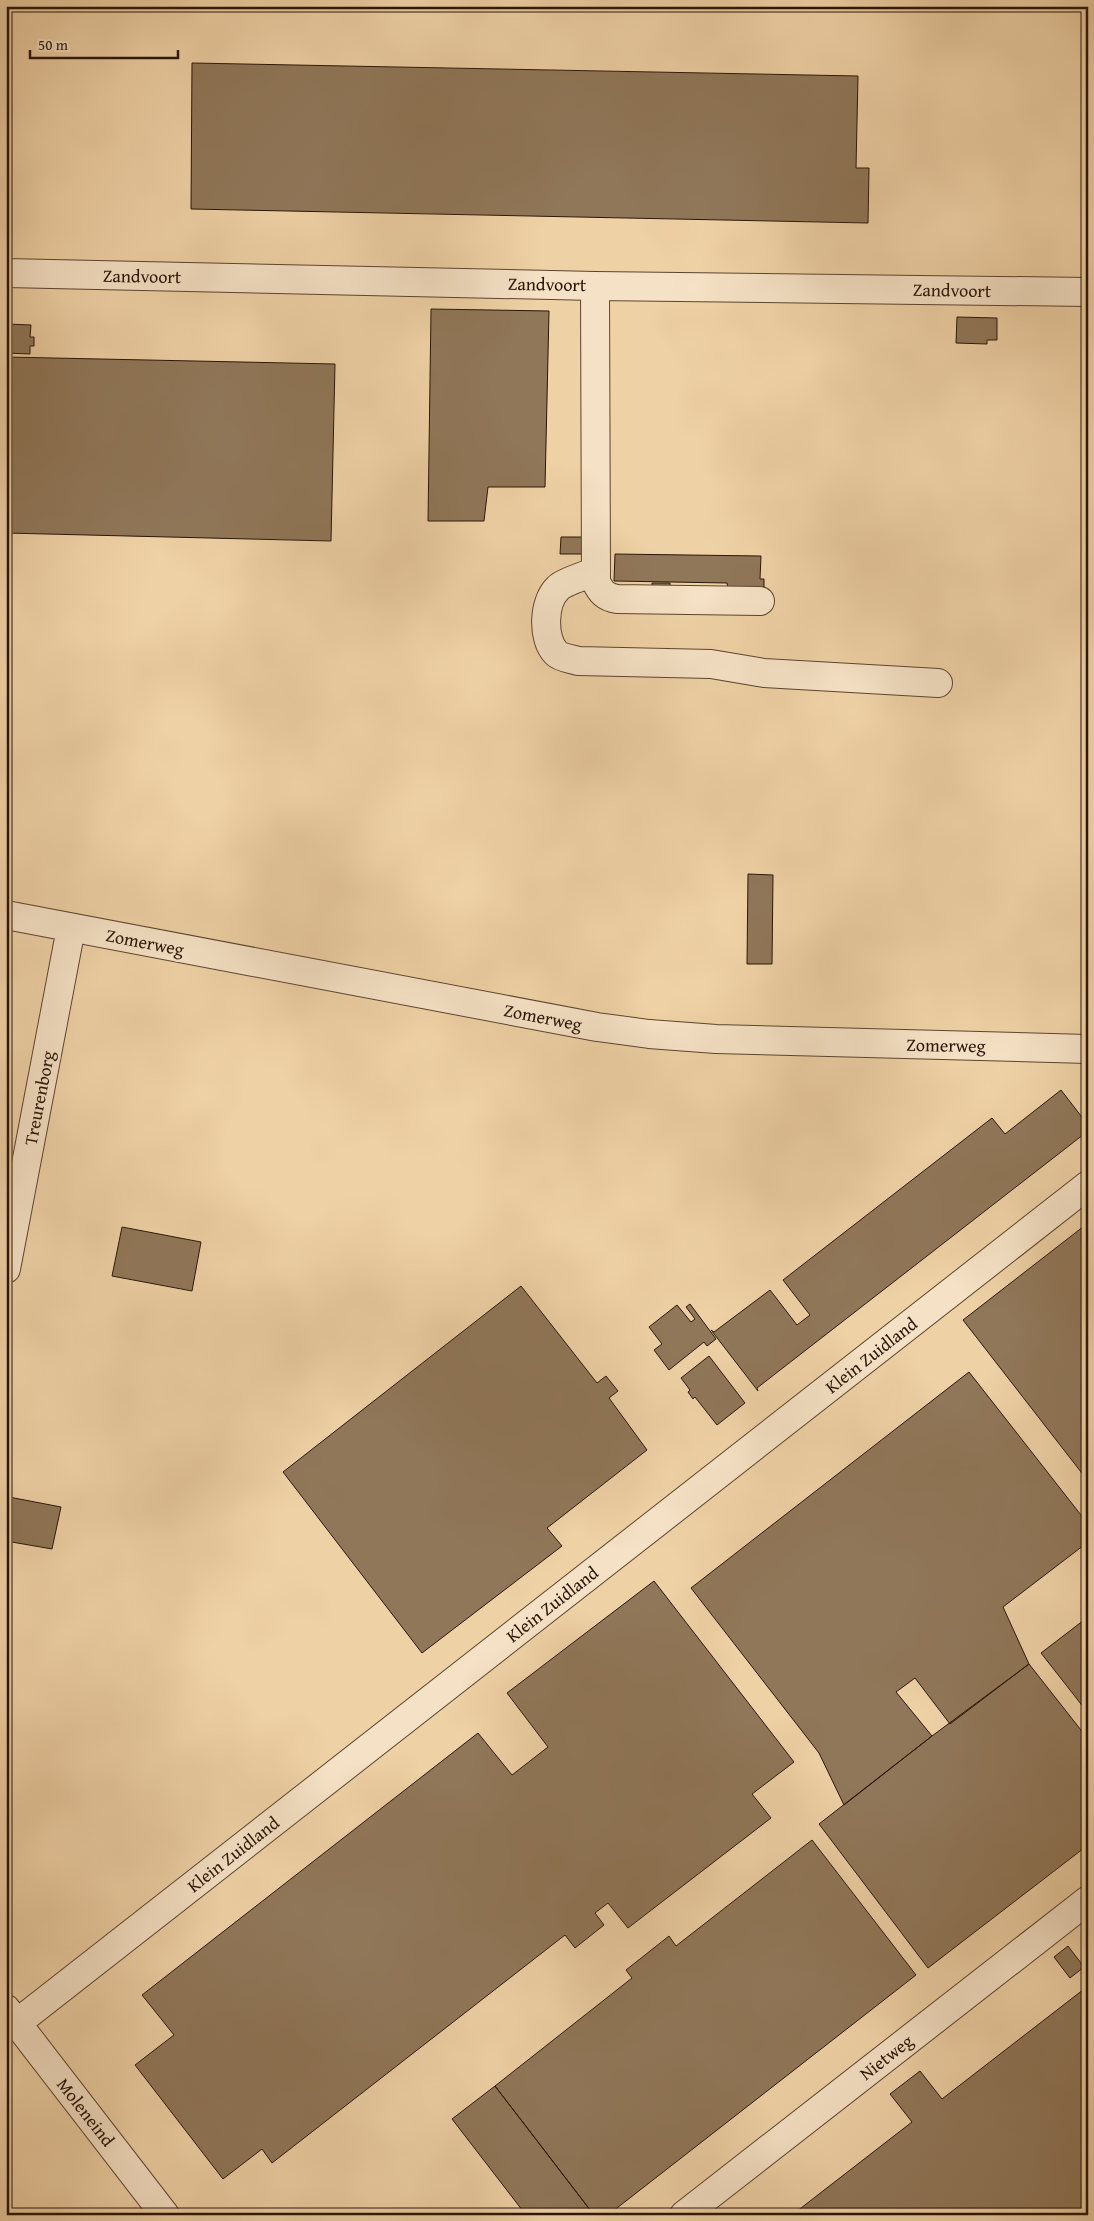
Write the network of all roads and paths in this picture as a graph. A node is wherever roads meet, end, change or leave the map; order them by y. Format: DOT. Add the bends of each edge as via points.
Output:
graph roads {
  1 [pos="6,273"];
  2 [pos="595,286"];
  3 [pos="1088,292"];
  4 [pos="596,571"];
  5 [pos="760,601"];
  6 [pos="938,683"];
  7 [pos="6,915"];
  8 [pos="71,928"];
  9 [pos="1088,1049"];
  10 [pos="1088,1185"];
  11 [pos="6,1269"];
  12 [pos="1088,1900"];
  13 [pos="12,2016"];
  14 [pos="165,2215"];
  15 [pos="684,2215"];
  1 -- 2 [label="street, Zandvoort"];
  2 -- 3 [label="street, Zandvoort"];
  2 -- 4 [label="street"];
  4 -- 5 [label="street" via="596,582 608,598"];
  4 -- 6 [label="street" via="558,588 548,607 547,635 558,655 578,661 712,664 764,673"];
  7 -- 8 [label="street, Zomerweg"];
  8 -- 9 [label="street, Zomerweg" via="649,1034 716,1040"];
  8 -- 11 [label="street, Treurenborg"];
  10 -- 13 [label="street, Klein Zuidland"];
  12 -- 15 [label="street, Nietweg"];
  13 -- 14 [label="street, Moleneind"];
}
